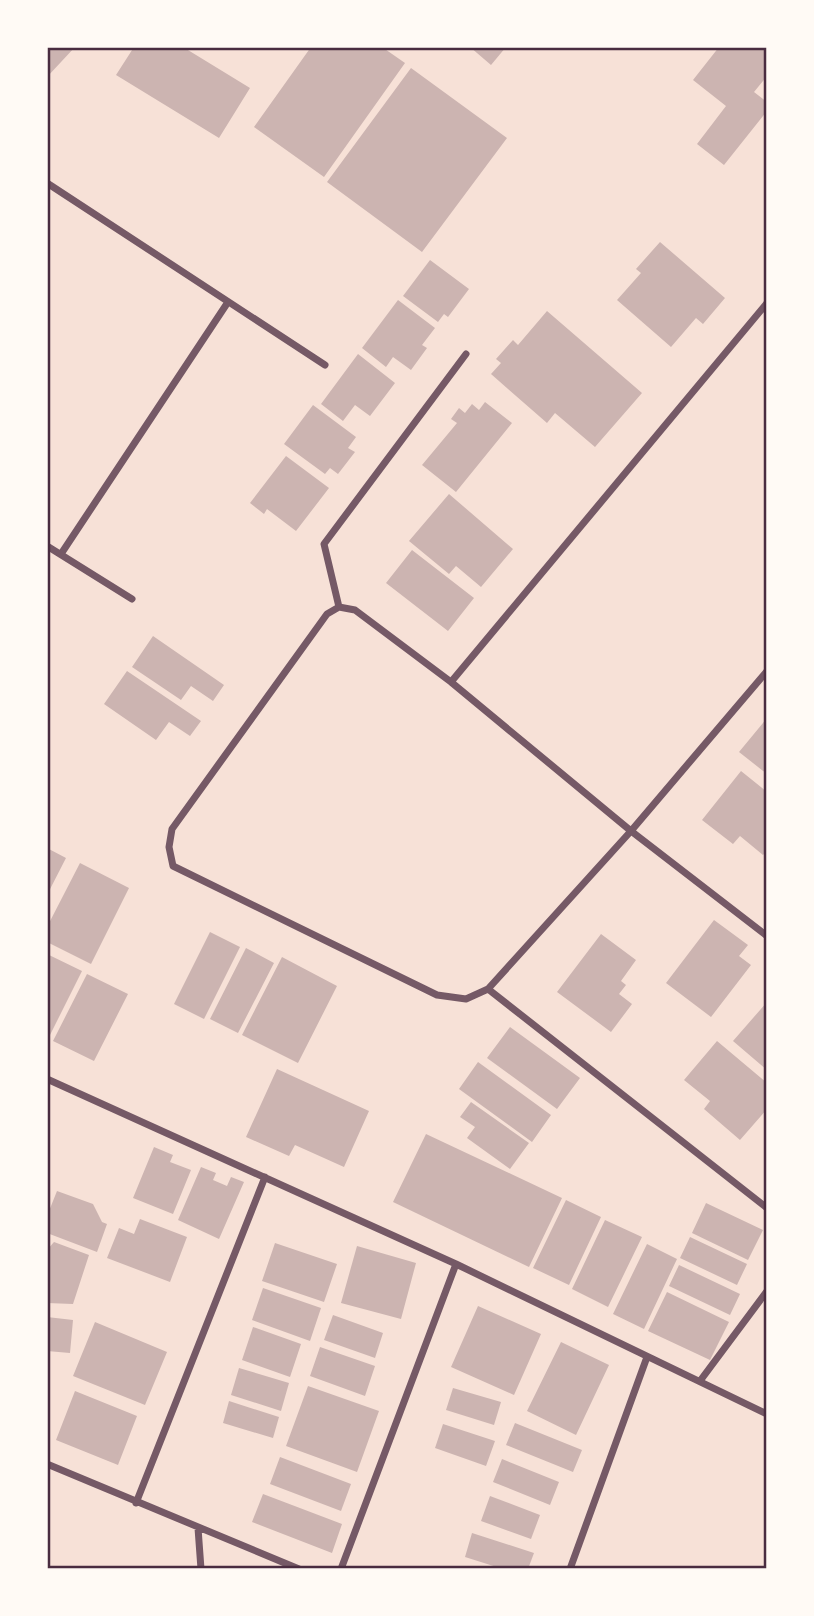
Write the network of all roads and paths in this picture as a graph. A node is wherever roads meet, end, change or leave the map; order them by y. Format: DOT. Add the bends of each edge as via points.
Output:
graph roads {
  1 [pos="47,183"];
  2 [pos="228,302"];
  3 [pos="767,303"];
  4 [pos="466,354"];
  5 [pos="325,365"];
  6 [pos="47,546"];
  7 [pos="61,554"];
  8 [pos="132,600"];
  9 [pos="339,607"];
  10 [pos="767,671"];
  11 [pos="451,682"];
  12 [pos="631,831"];
  13 [pos="767,936"];
  14 [pos="488,989"];
  15 [pos="47,1079"];
  16 [pos="265,1177"];
  17 [pos="767,1208"];
  18 [pos="456,1264"];
  19 [pos="767,1291"];
  20 [pos="647,1357"];
  21 [pos="700,1381"];
  22 [pos="767,1414"];
  23 [pos="47,1464"];
  24 [pos="136,1503"];
  25 [pos="198,1528"];
  26 [pos="201,1569"];
  27 [pos="299,1569"];
  28 [pos="341,1569"];
  29 [pos="570,1569"];
  1 -- 2 [label="street"];
  2 -- 5 [label="street"];
  2 -- 7 [label="street"];
  3 -- 11 [label="street"];
  4 -- 9 [label="street" via="324,544"];
  6 -- 7 [label="street"];
  7 -- 8 [label="street"];
  9 -- 11 [label="street" via="355,610"];
  9 -- 14 [label="street" via="327,614 172,830 173,866 437,995 466,999"];
  10 -- 12 [label="street"];
  11 -- 12 [label="street"];
  12 -- 13 [label="street"];
  12 -- 14 [label="street"];
  14 -- 17 [label="street"];
  15 -- 16 [label="street"];
  16 -- 18 [label="street"];
  16 -- 24 [label="street"];
  18 -- 20 [label="street"];
  18 -- 28 [label="street"];
  19 -- 21 [label="street"];
  20 -- 21 [label="street"];
  20 -- 29 [label="street"];
  21 -- 22 [label="street"];
  23 -- 24 [label="street"];
  24 -- 25 [label="street"];
  25 -- 26 [label="street"];
  25 -- 27 [label="street"];
}
